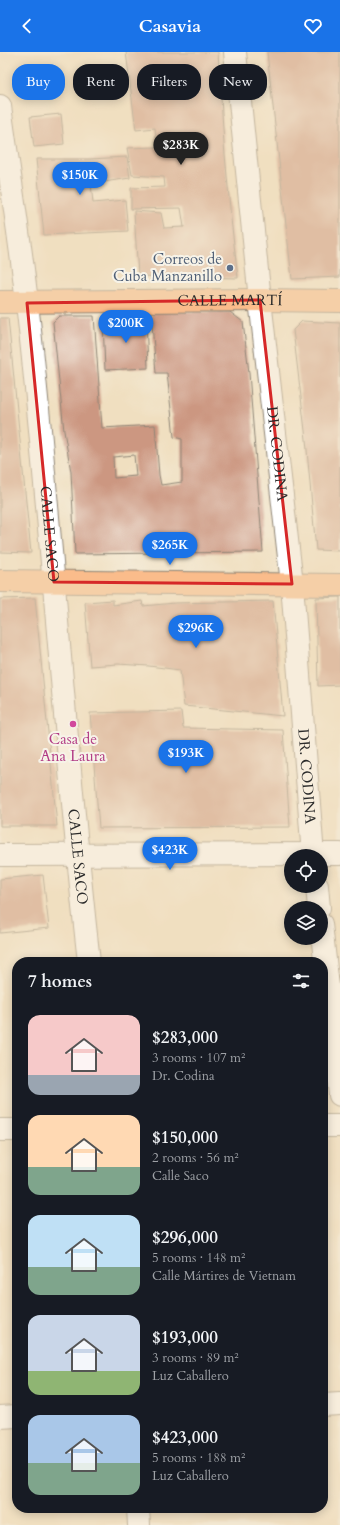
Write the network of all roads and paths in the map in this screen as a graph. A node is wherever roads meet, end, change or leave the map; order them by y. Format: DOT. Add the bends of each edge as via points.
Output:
graph roads {
  1 [pos="235,52"];
  2 [pos="0,106"];
  3 [pos="260,300"];
  4 [pos="340,301"];
  5 [pos="0,302"];
  6 [pos="27,303"];
  7 [pos="0,581"];
  8 [pos="54,582"];
  9 [pos="292,584"];
  10 [pos="340,585"];
  11 [pos="313,849"];
  12 [pos="76,854"];
  13 [pos="328,854"];
  14 [pos="340,854"];
  15 [pos="0,855"];
  16 [pos="284,855"];
  17 [pos="323,945"];
  18 [pos="88,957"];
  19 [pos="325,957"];
  20 [pos="328,987"];
  21 [pos="340,1095"];
  22 [pos="328,1126"];
  23 [pos="340,1126"];
  24 [pos="0,1130"];
  25 [pos="12,1130"];
  26 [pos="328,1404"];
  27 [pos="340,1404"];
  28 [pos="12,1416"];
  29 [pos="0,1417"];
  30 [pos="138,1513"];
  31 [pos="139,1525"];
  1 -- 3 [label="street, DR. CODINA"];
  2 -- 6 [label="street, CALLE SACO"];
  3 -- 4 [label="main road, CALLE MARTÍ"];
  3 -- 6 [label="main road, CALLE MARTÍ"];
  3 -- 9 [label="street, DR. CODINA"];
  5 -- 6 [label="main road, CALLE MARTÍ"];
  6 -- 8 [label="street, CALLE SACO"];
  7 -- 8 [label="main road"];
  8 -- 9 [label="main road"];
  8 -- 12 [label="street, CALLE SACO"];
  9 -- 10 [label="main road"];
  9 -- 11 [label="street, DR. CODINA"];
  12 -- 15 [label="street"];
  12 -- 16 [label="street"];
  12 -- 18 [label="street, CALLE SACO"];
  13 -- 14 [label="street"];
  17 -- 19 [label="street"];
  20 -- 21 [label="street"];
  22 -- 23 [label="street"];
  24 -- 25 [label="street"];
  26 -- 27 [label="street"];
  28 -- 29 [label="street"];
  30 -- 31 [label="street"];
}
